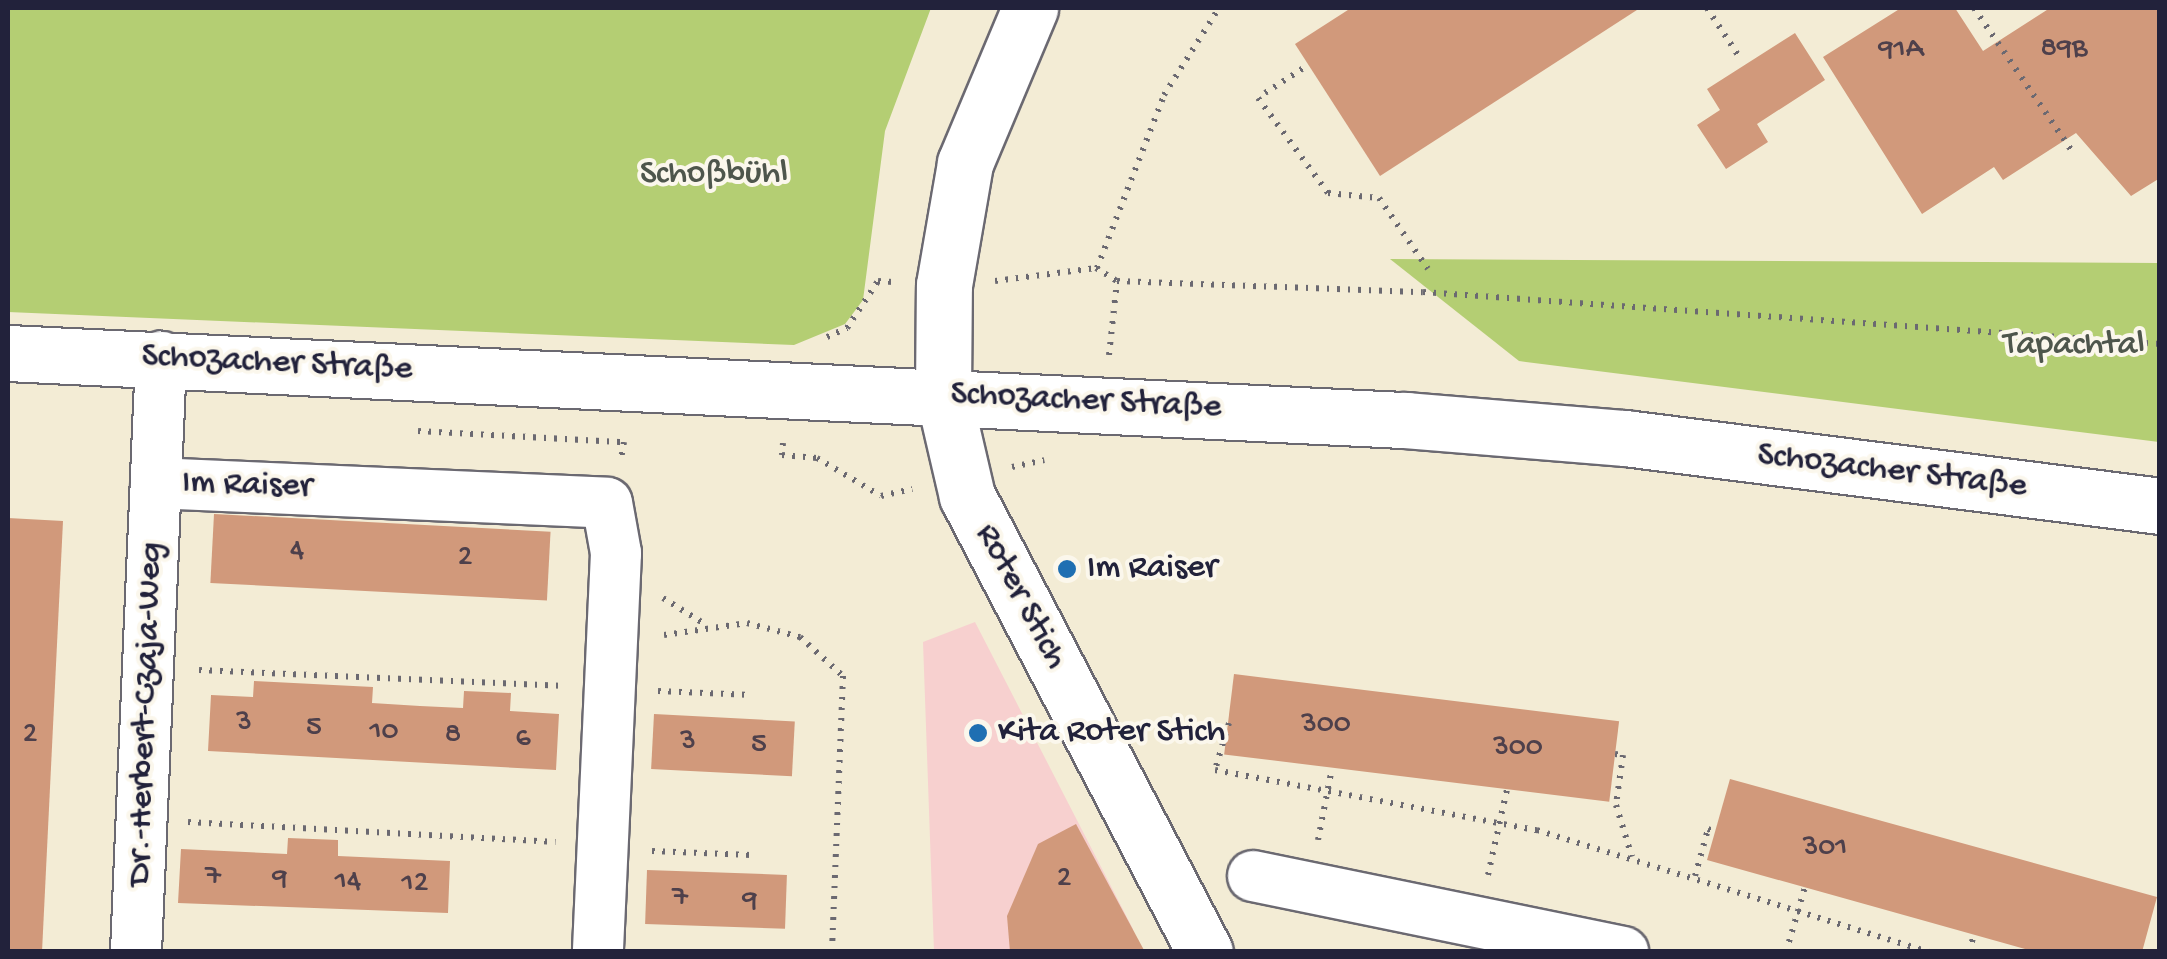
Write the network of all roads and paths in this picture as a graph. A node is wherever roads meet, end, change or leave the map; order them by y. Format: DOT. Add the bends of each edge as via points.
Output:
graph roads {
  1 [pos="1030,8"];
  2 [pos="1219,8"];
  3 [pos="1707,8"];
  4 [pos="1974,8"];
  5 [pos="1738,55"];
  6 [pos="1308,65"];
  7 [pos="2074,154"];
  8 [pos="1096,268"];
  9 [pos="1428,269"];
  10 [pos="878,281"];
  11 [pos="1004,281"];
  12 [pos="1117,281"];
  13 [pos="2160,344"];
  14 [pos="8,353"];
  15 [pos="161,357"];
  16 [pos="788,386"];
  17 [pos="943,394"];
  18 [pos="1105,404"];
  19 [pos="156,483"];
  20 [pos="2160,506"];
  21 [pos="686,629"];
  22 [pos="198,670"];
  23 [pos="609,688"];
  24 [pos="752,696"];
  25 [pos="1229,723"];
  26 [pos="1614,754"];
  27 [pos="1332,768"];
  28 [pos="1507,788"];
  29 [pos="1328,791"];
  30 [pos="188,822"];
  31 [pos="1499,824"];
  32 [pos="1715,832"];
  33 [pos="601,849"];
  34 [pos="752,855"];
  35 [pos="1632,858"];
  36 [pos="1253,876"];
  37 [pos="1695,876"];
  38 [pos="1310,886"];
  39 [pos="1805,888"];
  40 [pos="1799,907"];
  41 [pos="1480,917"];
  42 [pos="1974,934"];
  43 [pos="136,952"];
  44 [pos="598,952"];
  45 [pos="832,952"];
  46 [pos="1205,952"];
  47 [pos="1623,952"];
  48 [pos="1786,952"];
  49 [pos="1929,952"];
  50 [pos="1969,952"];
  1 -- 17 [label="main road, Roter Stich" via="965,163 944,285"];
  2 -- 8 [label="path" via="1164,96"];
  3 -- 5 [label="path"];
  4 -- 7 [label="path"];
  6 -- 9 [label="path" via="1261,95 1328,193 1379,198"];
  8 -- 11 [label="path"];
  8 -- 12 [label="path"];
  10 -- 16 [label="path" via="847,328 789,352"];
  12 -- 13 [label="path" via="1424,292"];
  12 -- 18 [label="path"];
  14 -- 15 [label="main road, Schozacher Straße"];
  15 -- 16 [label="main road, Schozacher Straße"];
  15 -- 19 [label="street, Dr.-Herbert-Czaja-Weg"];
  16 -- 17 [label="main road, Schozacher Straße"];
  17 -- 18 [label="main road, Schozacher Straße"];
  17 -- 46 [label="main road, Roter Stich" via="967,496"];
  18 -- 20 [label="main road, Schozacher Straße" via="1625,438"];
  19 -- 23 [label="street, Im Raiser" via="607,504 616,553"];
  19 -- 43 [label="street, Dr.-Herbert-Czaja-Weg"];
  21 -- 45 [label="path" via="747,623 800,637 843,676"];
  22 -- 23 [label="path"];
  23 -- 24 [label="path"];
  23 -- 33 [label="street, Im Raiser"];
  25 -- 29 [label="path" via="1215,770"];
  26 -- 35 [label="path" via="1623,755 1616,805"];
  27 -- 29 [label="path"];
  28 -- 31 [label="path"];
  29 -- 31 [label="path"];
  29 -- 38 [label="path"];
  30 -- 33 [label="path"];
  31 -- 35 [label="path"];
  31 -- 41 [label="path"];
  32 -- 37 [label="path" via="1708,829"];
  33 -- 34 [label="path"];
  33 -- 44 [label="street, Im Raiser"];
  35 -- 37 [label="path"];
  36 -- 38 [label="street"];
  37 -- 40 [label="path"];
  38 -- 41 [label="street"];
  39 -- 40 [label="path"];
  40 -- 48 [label="path"];
  40 -- 49 [label="path"];
  41 -- 47 [label="street"];
  42 -- 50 [label="path"];
}
